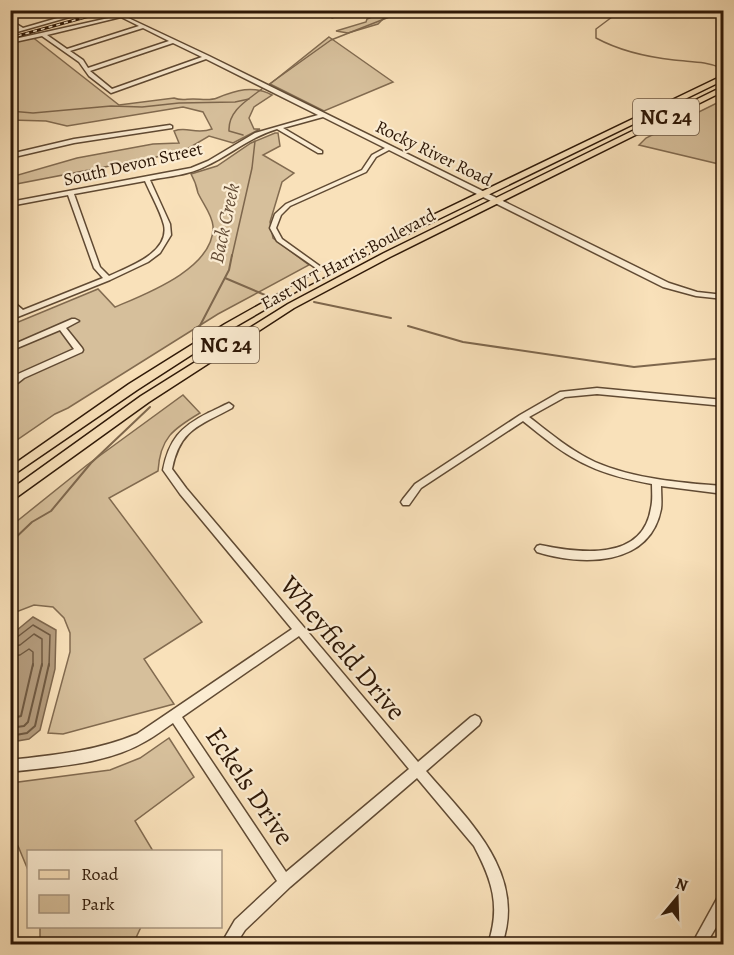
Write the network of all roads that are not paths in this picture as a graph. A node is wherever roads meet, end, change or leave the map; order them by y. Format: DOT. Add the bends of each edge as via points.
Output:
graph roads {
  1 [pos="92,10"];
  2 [pos="309,10"];
  3 [pos="318,10"];
  4 [pos="298,15"];
  5 [pos="334,16"];
  6 [pos="10,21"];
  7 [pos="144,27"];
  8 [pos="23,30"];
  9 [pos="10,33"];
  10 [pos="44,35"];
  11 [pos="174,41"];
  12 [pos="10,42"];
  13 [pos="67,51"];
  14 [pos="207,57"];
  15 [pos="87,70"];
  16 [pos="723,79"];
  17 [pos="723,88"];
  18 [pos="675,112"];
  19 [pos="324,115"];
  20 [pos="170,127"];
  21 [pos="279,128"];
  22 [pos="10,148"];
  23 [pos="390,148"];
  24 [pos="320,152"];
  25 [pos="14,155"];
  26 [pos="147,179"];
  27 [pos="71,194"];
  28 [pos="482,194"];
  29 [pos="496,201"];
  30 [pos="10,204"];
  31 [pos="325,272"];
  32 [pos="108,279"];
  33 [pos="723,297"];
  34 [pos="10,301"];
  35 [pos="22,313"];
  36 [pos="10,318"];
  37 [pos="75,321"];
  38 [pos="61,327"];
  39 [pos="10,349"];
  40 [pos="10,373"];
  41 [pos="21,376"];
  42 [pos="10,386"];
  43 [pos="723,403"];
  44 [pos="229,406"];
  45 [pos="523,417"];
  46 [pos="10,474"];
  47 [pos="656,481"];
  48 [pos="723,490"];
  49 [pos="10,497"];
  50 [pos="406,502"];
  51 [pos="540,549"];
  52 [pos="299,630"];
  53 [pos="175,716"];
  54 [pos="475,721"];
  55 [pos="10,766"];
  56 [pos="417,771"];
  57 [pos="285,882"];
  58 [pos="723,900"];
  59 [pos="228,945"];
  60 [pos="495,945"];
  61 [pos="699,945"];
  1 -- 8 [label="street"];
  2 -- 4 [label="street"];
  3 -- 5 [label="street"];
  6 -- 8 [label="street"];
  7 -- 10 [label="street, Rocky River Road" via="122,16"];
  7 -- 11 [label="street, Rocky River Road"];
  7 -- 13 [label="street"];
  8 -- 9 [label="street"];
  10 -- 12 [label="street"];
  10 -- 13 [label="street"];
  11 -- 14 [label="street, Rocky River Road"];
  11 -- 15 [label="street"];
  13 -- 15 [label="street"];
  14 -- 15 [label="street" via="111,91"];
  14 -- 19 [label="street, Rocky River Road"];
  16 -- 18 [label="main road" via="673,107"];
  16 -- 28 [label="main road, East W T Harris Boulevard / NC 24"];
  17 -- 18 [label="main road, East W T Harris Boulevard / NC 24"];
  18 -- 29 [label="main road, East W T Harris Boulevard / NC 24"];
  19 -- 21 [label="street, South Devon Street"];
  19 -- 23 [label="street, Rocky River Road"];
  20 -- 25 [label="street" via="74,141"];
  21 -- 24 [label="street"];
  21 -- 26 [label="street, South Devon Street" via="251,137 206,165"];
  22 -- 25 [label="street"];
  23 -- 28 [label="street, Rocky River Road"];
  23 -- 31 [label="street" via="374,156 364,171 300,199 278,214 273,228 278,239"];
  26 -- 27 [label="street, South Devon Street"];
  26 -- 32 [label="street" via="168,235 158,252 146,261"];
  27 -- 30 [label="street, South Devon Street"];
  27 -- 32 [label="street" via="97,268"];
  28 -- 29 [label="street, Rocky River Road"];
  28 -- 31 [label="main road, East W T Harris Boulevard / NC 24"];
  29 -- 33 [label="street, Rocky River Road" via="666,285"];
  29 -- 49 [label="main road, East W T Harris Boulevard / NC 24" via="364,266 251,330 145,399"];
  31 -- 46 [label="main road, East W T Harris Boulevard / NC 24" via="158,370"];
  32 -- 35 [label="street"];
  34 -- 35 [label="street"];
  35 -- 36 [label="street"];
  37 -- 38 [label="street"];
  38 -- 39 [label="street"];
  38 -- 41 [label="street" via="79,350"];
  40 -- 41 [label="street"];
  41 -- 42 [label="street"];
  43 -- 45 [label="street" via="572,392 552,398"];
  44 -- 52 [label="street, Wheyfield Drive" via="201,419 182,434 173,444 167,470"];
  45 -- 47 [label="street" via="590,463"];
  45 -- 50 [label="street" via="418,486"];
  47 -- 48 [label="street"];
  47 -- 51 [label="street" via="656,512 643,537 632,545 587,558"];
  52 -- 53 [label="street"];
  52 -- 56 [label="street, Wheyfield Drive"];
  53 -- 55 [label="street" via="121,748"];
  53 -- 57 [label="street, Eckels Drive"];
  54 -- 56 [label="street"];
  56 -- 57 [label="street"];
  56 -- 60 [label="street, Wheyfield Drive" via="478,842 491,865 501,889 503,914"];
  57 -- 59 [label="street" via="240,925"];
  58 -- 61 [label="street"];
}
